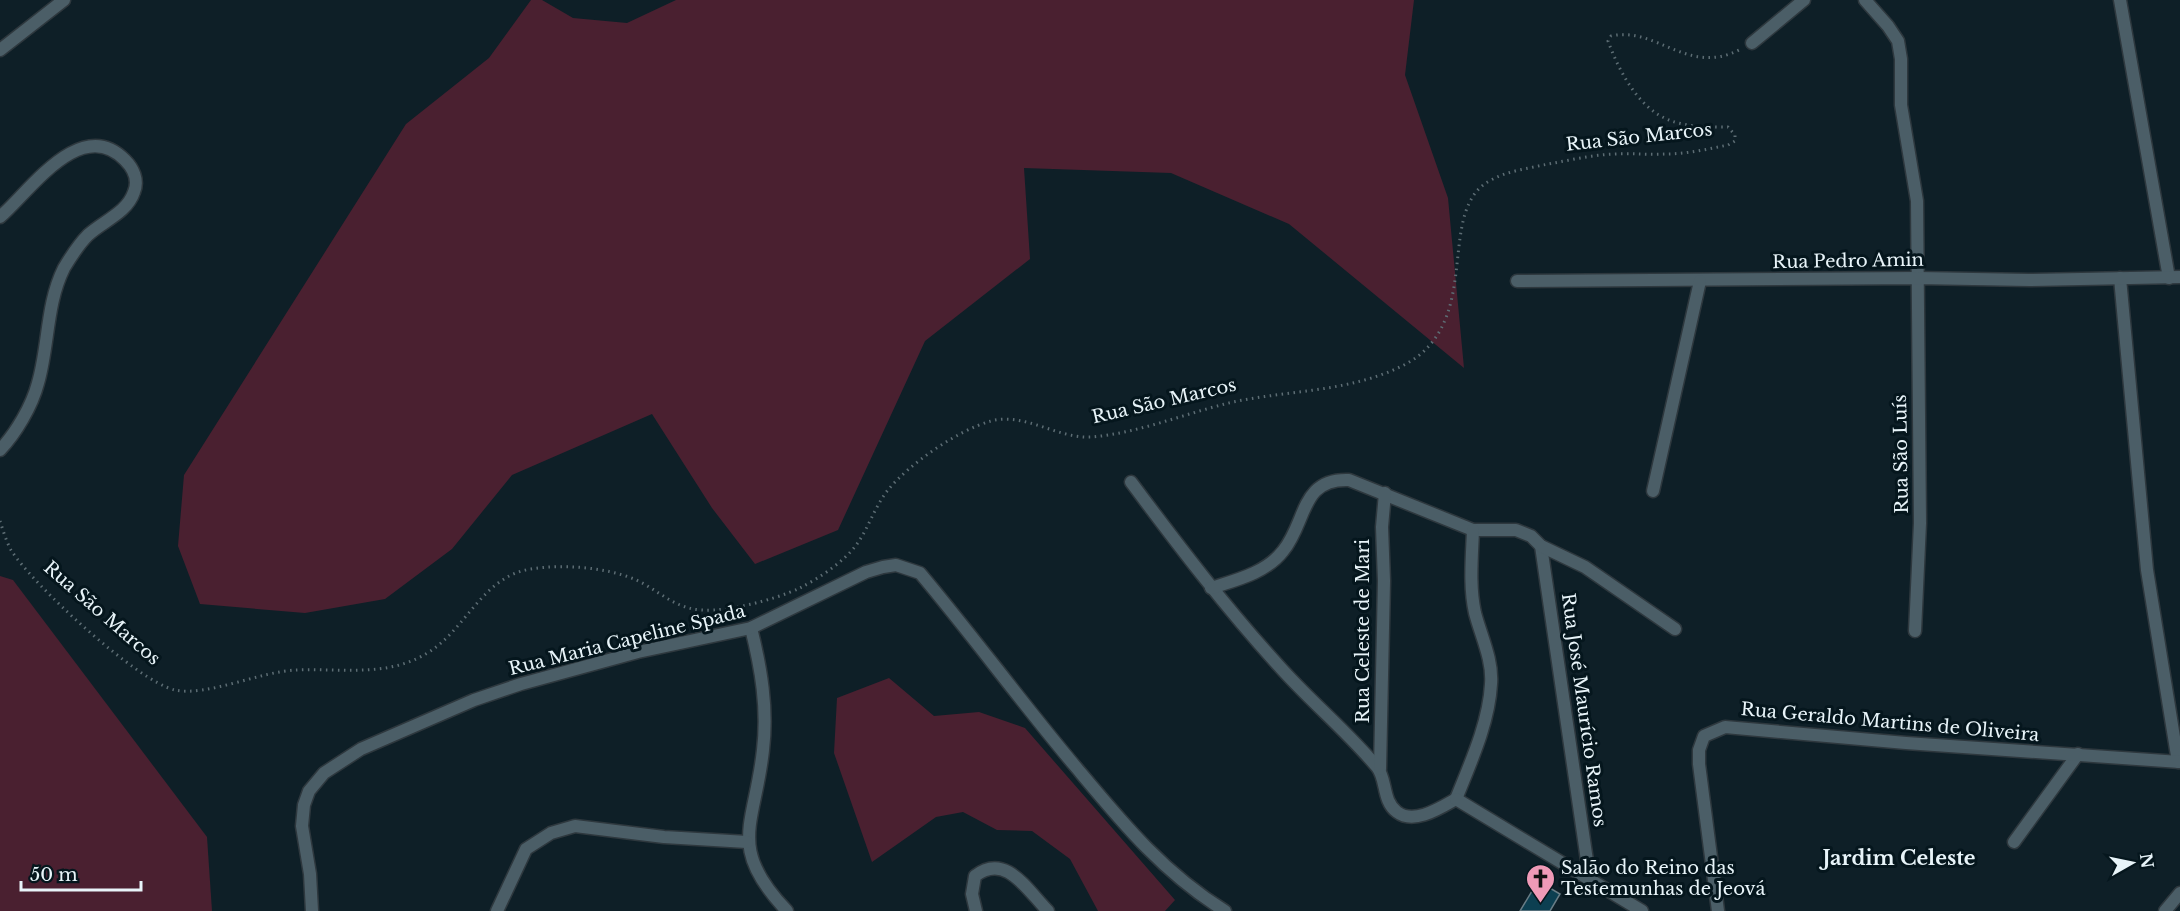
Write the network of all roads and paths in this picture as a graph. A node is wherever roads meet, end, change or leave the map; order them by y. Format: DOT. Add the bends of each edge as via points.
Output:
graph roads {
  1 [pos="64,0"];
  2 [pos="1804,0"];
  3 [pos="1865,0"];
  4 [pos="2120,0"];
  5 [pos="1752,43"];
  6 [pos="0,50"];
  7 [pos="0,217"];
  8 [pos="1918,278"];
  9 [pos="2120,278"];
  10 [pos="2174,278"];
  11 [pos="1517,281"];
  12 [pos="1700,281"];
  13 [pos="0,450"];
  14 [pos="1131,482"];
  15 [pos="1653,491"];
  16 [pos="1385,493"];
  17 [pos="0,521"];
  18 [pos="1473,530"];
  19 [pos="1541,546"];
  20 [pos="1211,588"];
  21 [pos="751,628"];
  22 [pos="1675,629"];
  23 [pos="1915,631"];
  24 [pos="2078,754"];
  25 [pos="2179,762"];
  26 [pos="1380,769"];
  27 [pos="1456,799"];
  28 [pos="747,842"];
  29 [pos="2014,842"];
  30 [pos="1590,881"];
  31 [pos="2180,893"];
  32 [pos="312,911"];
  33 [pos="497,911"];
  34 [pos="787,911"];
  35 [pos="976,911"];
  36 [pos="1048,911"];
  37 [pos="1224,911"];
  38 [pos="1642,911"];
  39 [pos="1718,911"];
  40 [pos="2164,911"];
  1 -- 6 [label="street"];
  2 -- 5 [label="street"];
  3 -- 8 [label="street, Rua São Luís" via="1898,41 1901,105 1917,201"];
  4 -- 10 [label="street"];
  5 -- 17 [label="path, Rua São Marcos" via="1726,56 1702,58 1623,33 1611,36 1608,41 1622,72 1651,110 1669,121 1728,128 1735,141 1671,154 1613,153 1582,158 1523,169 1493,178 1476,189 1463,212 1456,288 1442,328 1429,348 1410,362 1372,379 1239,401 1089,437 1061,435 1016,420 996,419 933,452 900,477 885,493 857,545 838,563 799,588 765,599 722,610 701,610 684,607 631,578 597,570 529,569 507,575 490,588 452,632 430,652 409,662 356,672 293,670 177,691 149,679 38,585 9,547"];
  7 -- 13 [label="street" via="68,153 84,147 104,147 131,166 135,191 129,204 87,236 64,268 51,306 38,384 18,426"];
  8 -- 9 [label="street, Rua Pedro Amin"];
  8 -- 12 [label="street, Rua Pedro Amin"];
  8 -- 23 [label="street, Rua São Luís" via="1920,523"];
  9 -- 10 [label="street, Rua Pedro Amin"];
  9 -- 25 [label="street" via="2147,570"];
  11 -- 12 [label="street, Rua Pedro Amin"];
  12 -- 15 [label="street"];
  14 -- 20 [label="street"];
  16 -- 18 [label="street"];
  16 -- 20 [label="street" via="1349,480 1326,483 1307,501 1293,536 1267,566"];
  16 -- 26 [label="street, Rua Celeste de Mari"];
  18 -- 19 [label="street" via="1516,530 1531,536"];
  18 -- 27 [label="street" via="1471,587 1491,684 1486,711"];
  19 -- 22 [label="street" via="1585,567"];
  19 -- 30 [label="street, Rua José Maurício Ramos"];
  20 -- 26 [label="street" via="1280,668"];
  21 -- 28 [label="street" via="765,699 764,750"];
  21 -- 32 [label="street, Rua Maria Capeline Spada" via="578,668 474,700 361,749 324,774 309,791 304,805 302,826"];
  21 -- 37 [label="street, Rua Maria Capeline Spada" via="883,567 896,565 920,573 1120,820 1168,871"];
  24 -- 25 [label="street, Rua Geraldo Martins de Oliveira"];
  24 -- 29 [label="street"];
  24 -- 39 [label="street, Rua Geraldo Martins de Oliveira" via="1754,728 1712,730 1704,736 1699,764"];
  26 -- 27 [label="street" via="1389,801 1397,812 1410,816 1424,814"];
  27 -- 30 [label="street"];
  28 -- 33 [label="street" via="575,826 551,833 526,849"];
  28 -- 34 [label="street" via="755,871"];
  30 -- 38 [label="street"];
  31 -- 40 [label="street"];
  35 -- 36 [label="street" via="972,894 975,876 986,867 997,866 1010,872"];
}
